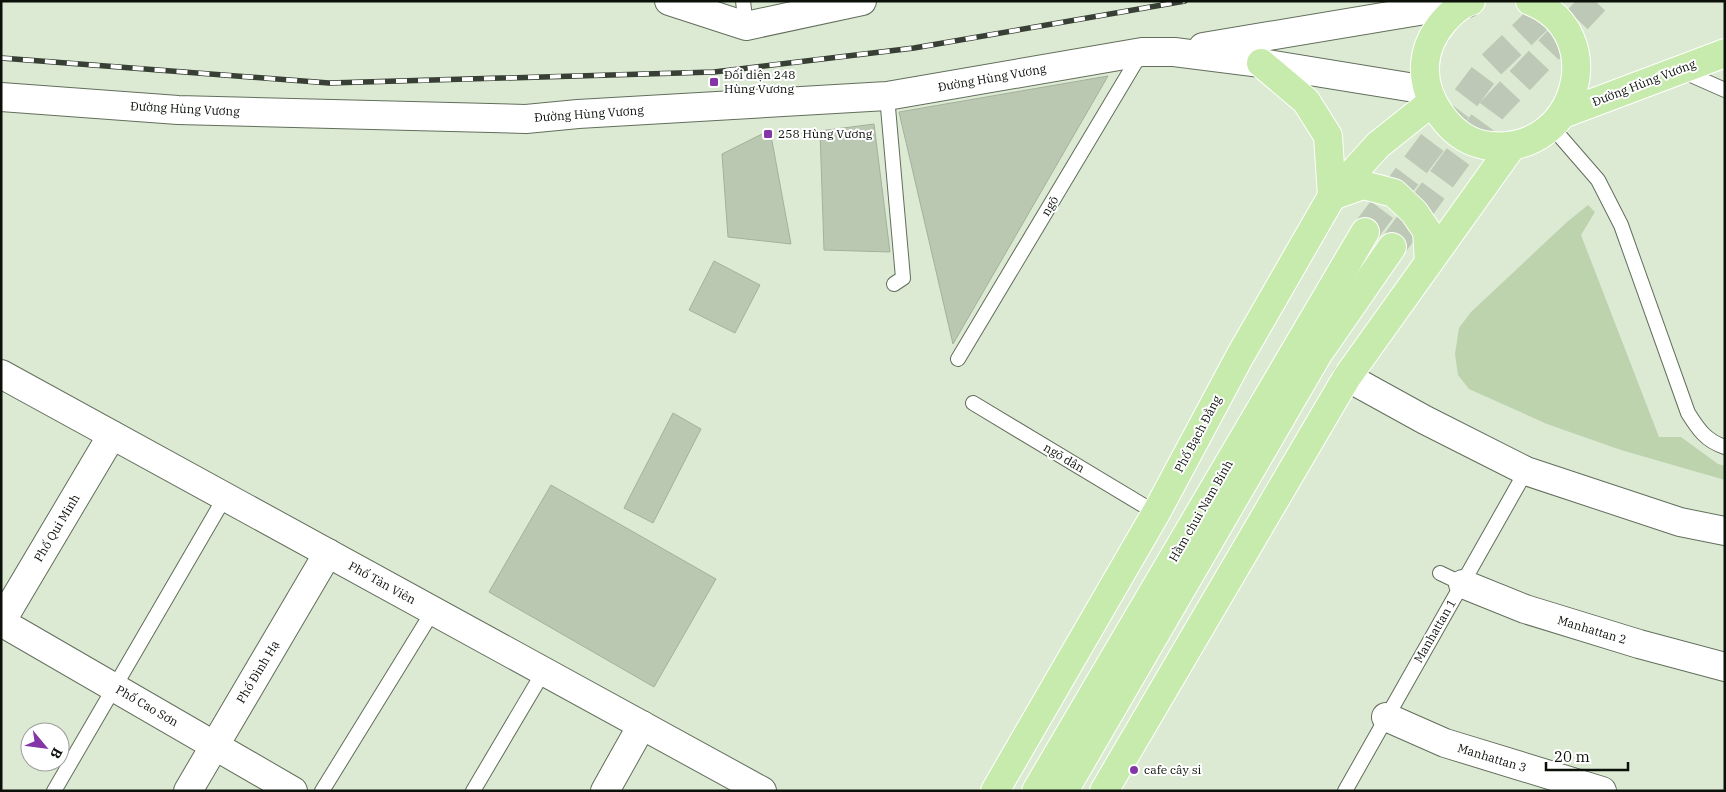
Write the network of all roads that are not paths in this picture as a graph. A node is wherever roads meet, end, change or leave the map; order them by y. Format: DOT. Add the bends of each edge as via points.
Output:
graph roads {
  1 [pos="669,1"];
  2 [pos="862,1"];
  3 [pos="1469,2"];
  4 [pos="1540,2"];
  5 [pos="745,13"];
  6 [pos="1142,52"];
  7 [pos="1174,52"];
  8 [pos="1725,53"];
  9 [pos="1261,63"];
  10 [pos="1679,70"];
  11 [pos="1725,90"];
  12 [pos="888,96"];
  13 [pos="1429,96"];
  14 [pos="1,97"];
  15 [pos="1557,120"];
  16 [pos="1512,146"];
  17 [pos="1332,196"];
  18 [pos="1365,232"];
  19 [pos="1392,247"];
  20 [pos="1429,262"];
  21 [pos="894,284"];
  22 [pos="958,359"];
  23 [pos="1,374"];
  24 [pos="1347,377"];
  25 [pos="973,403"];
  26 [pos="112,435"];
  27 [pos="1725,448"];
  28 [pos="1526,471"];
  29 [pos="225,497"];
  30 [pos="1156,513"];
  31 [pos="1725,532"];
  32 [pos="328,553"];
  33 [pos="1452,578"];
  34 [pos="433,611"];
  35 [pos="1,622"];
  36 [pos="1725,667"];
  37 [pos="544,671"];
  38 [pos="114,687"];
  39 [pos="1386,717"];
  40 [pos="642,725"];
  41 [pos="215,745"];
  42 [pos="761,790"];
  43 [pos="54,791"];
  44 [pos="188,791"];
  45 [pos="293,791"];
  46 [pos="322,791"];
  47 [pos="474,791"];
  48 [pos="605,791"];
  49 [pos="995,791"];
  50 [pos="1036,791"];
  51 [pos="1064,791"];
  52 [pos="1104,791"];
  53 [pos="1345,791"];
  54 [pos="1602,791"];
  1 -- 5 [label="street"];
  2 -- 5 [label="street"];
  3 -- 7 [label="street, Đường Hùng Vương"];
  3 -- 13 [label="main road" via="1450,14 1436,30 1424,69"];
  4 -- 15 [label="main road" via="1568,34 1574,54 1574,88"];
  6 -- 7 [label="street, Đường Hùng Vương"];
  6 -- 12 [label="street, Đường Hùng Vương"];
  6 -- 22 [label="lane, ngõ"];
  7 -- 9 [label="street, Đường Hùng Vương"];
  8 -- 10 [label="main road, Đường Hùng Vương"];
  9 -- 13 [label="street, Đường Hùng Vương"];
  9 -- 17 [label="main road" via="1306,101 1328,136"];
  10 -- 11 [label="lane"];
  10 -- 15 [label="main road, Đường Hùng Vương"];
  12 -- 14 [label="street, Đường Hùng Vương" via="526,119 178,110"];
  12 -- 21 [label="lane" via="903,278"];
  13 -- 16 [label="main road" via="1450,128 1468,140 1490,146"];
  13 -- 17 [label="main road, Phố Bạch Đằng"];
  15 -- 16 [label="main road, Đường Hùng Vương" via="1533,139"];
  15 -- 27 [label="lane" via="1598,180 1622,225 1688,413 1700,433"];
  16 -- 20 [label="main road"];
  17 -- 20 [label="main road" via="1363,185 1394,193 1414,212 1427,231"];
  17 -- 30 [label="main road, Phố Bạch Đằng" via="1240,356"];
  18 -- 50 [label="main road, Hầm chui Nam Bính"];
  19 -- 51 [label="main road, Hầm chui Nam Bính" via="1318,354"];
  20 -- 24 [label="main road"];
  23 -- 26 [label="street, Phố Tản Viên"];
  24 -- 28 [label="street"];
  24 -- 52 [label="main road"];
  25 -- 30 [label="lane, ngõ dân"];
  26 -- 29 [label="street, Phố Tản Viên"];
  26 -- 35 [label="street, Phố Qui Minh"];
  28 -- 31 [label="street" via="1680,522"];
  28 -- 33 [label="lane, Manhattan 1"];
  29 -- 32 [label="street, Phố Tản Viên"];
  29 -- 38 [label="lane"];
  30 -- 49 [label="main road, Phố Bạch Đằng"];
  32 -- 34 [label="street, Phố Tản Viên"];
  32 -- 41 [label="street, Phố Đình Hạ"];
  33 -- 36 [label="street, Manhattan 2" via="1525,609"];
  33 -- 39 [label="lane, Manhattan 1"];
  34 -- 37 [label="street, Phố Tản Viên"];
  34 -- 46 [label="lane"];
  35 -- 38 [label="street, Phố Cao Sơn"];
  37 -- 40 [label="street, Phố Tản Viên"];
  37 -- 47 [label="lane"];
  38 -- 41 [label="street, Phố Cao Sơn"];
  38 -- 43 [label="lane"];
  39 -- 53 [label="lane, Manhattan 1"];
  39 -- 54 [label="street, Manhattan 3" via="1445,743"];
  40 -- 42 [label="street, Phố Tản Viên"];
  40 -- 48 [label="street"];
  41 -- 44 [label="street, Phố Đình Hạ"];
  41 -- 45 [label="street, Phố Cao Sơn"];
}
